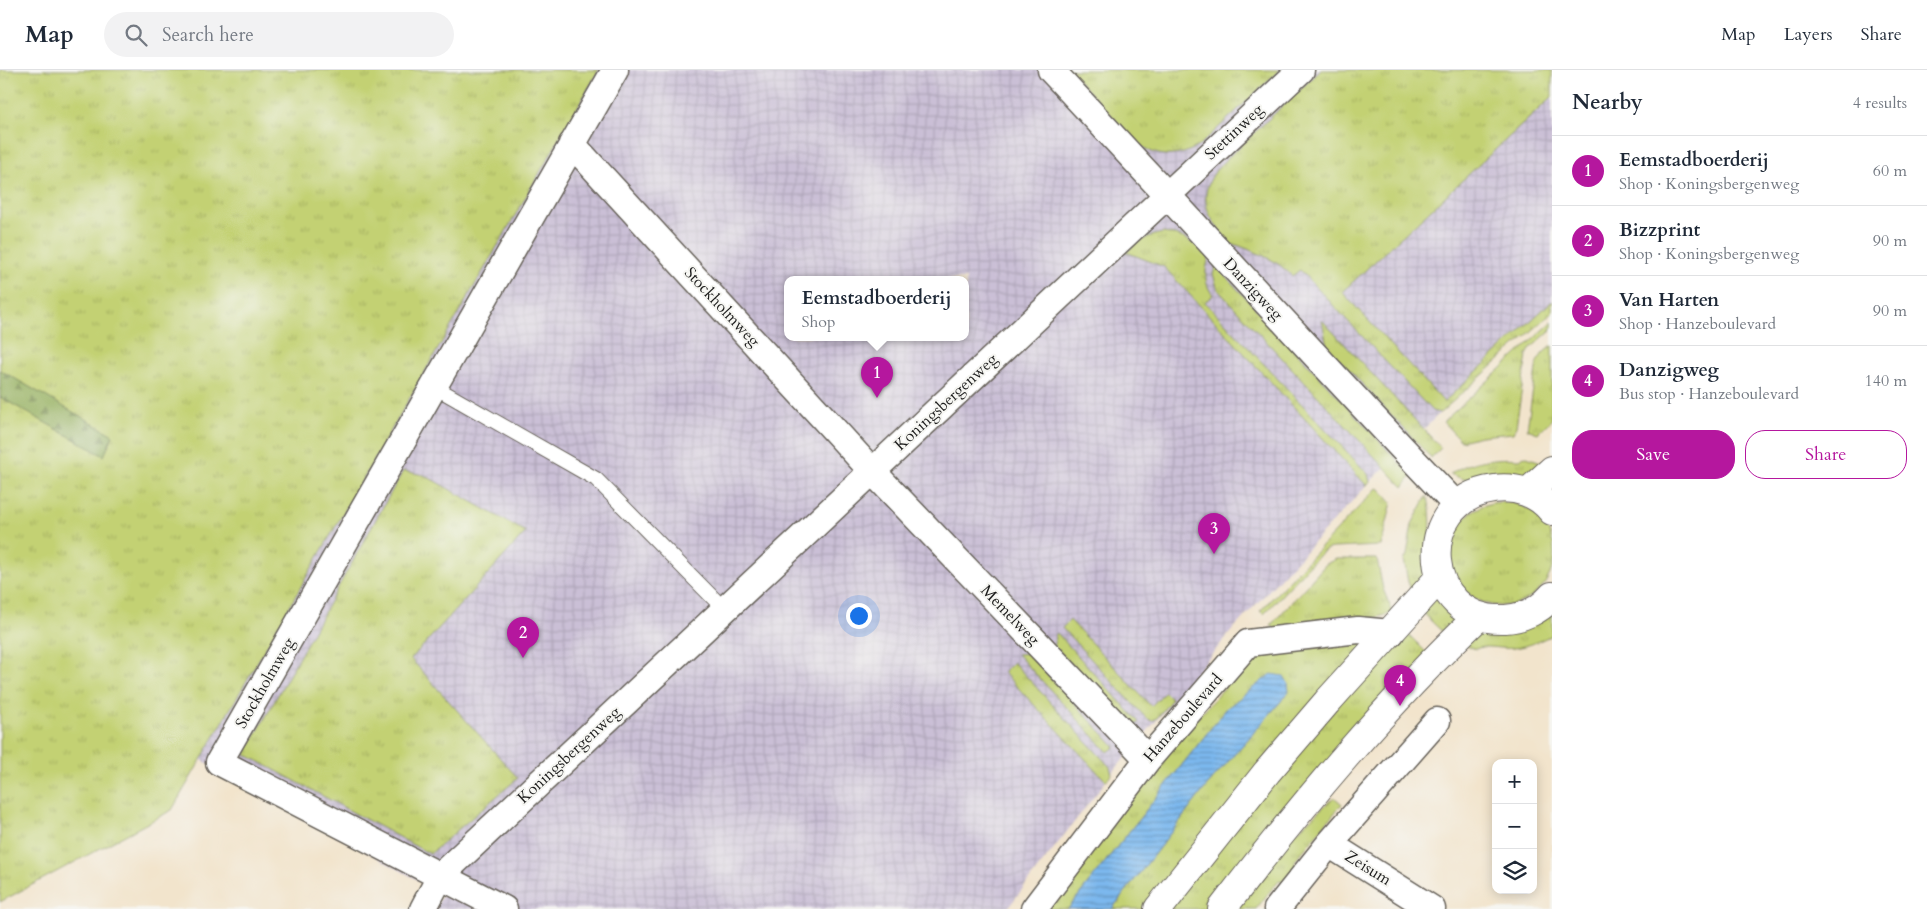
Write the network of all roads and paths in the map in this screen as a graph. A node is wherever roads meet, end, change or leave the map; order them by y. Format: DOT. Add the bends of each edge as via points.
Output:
graph roads {
  1 [pos="615,70"];
  2 [pos="1051,70"];
  3 [pos="1300,70"];
  4 [pos="572,144"];
  5 [pos="1167,194"];
  6 [pos="433,386"];
  7 [pos="1552,470"];
  8 [pos="872,471"];
  9 [pos="1528,492"];
  10 [pos="1457,506"];
  11 [pos="1552,511"];
  12 [pos="1440,577"];
  13 [pos="1552,596"];
  14 [pos="724,609"];
  15 [pos="1479,616"];
  16 [pos="1391,633"];
  17 [pos="1437,721"];
  18 [pos="1148,759"];
  19 [pos="1329,844"];
  20 [pos="441,875"];
  21 [pos="423,909"];
  22 [pos="504,909"];
  23 [pos="1034,909"];
  24 [pos="1158,909"];
  25 [pos="1222,909"];
  26 [pos="1277,909"];
  27 [pos="1432,909"];
  1 -- 4 [label="street, Stockholmweg"];
  2 -- 5 [label="street, Danzigweg"];
  3 -- 5 [label="street, Stettinweg"];
  4 -- 6 [label="street, Stockholmweg"];
  4 -- 8 [label="street, Stockholmweg"];
  5 -- 8 [label="street, Koningsbergenweg"];
  5 -- 10 [label="street, Danzigweg"];
  6 -- 14 [label="lane" via="596,479"];
  6 -- 20 [label="street, Stockholmweg" via="219,762"];
  7 -- 9 [label="main road"];
  8 -- 14 [label="street, Koningsbergenweg"];
  8 -- 18 [label="street, Memelweg"];
  9 -- 10 [label="main road" via="1502,487 1485,490 1469,496"];
  9 -- 11 [label="main road"];
  10 -- 12 [label="main road" via="1445,521 1439,536 1436,552"];
  12 -- 15 [label="main road" via="1452,596"];
  12 -- 16 [label="main road"];
  13 -- 15 [label="main road" via="1531,612 1514,618"];
  14 -- 20 [label="street, Koningsbergenweg"];
  15 -- 25 [label="main road" via="1347,756"];
  16 -- 18 [label="street, Hanzeboulevard" via="1358,630 1248,643"];
  16 -- 24 [label="main road" via="1266,772"];
  17 -- 19 [label="street"];
  18 -- 23 [label="street, Hanzeboulevard"];
  19 -- 26 [label="street"];
  19 -- 27 [label="street, Zeisum"];
  20 -- 21 [label="street, Koningsbergenweg"];
  20 -- 22 [label="street"];
}
